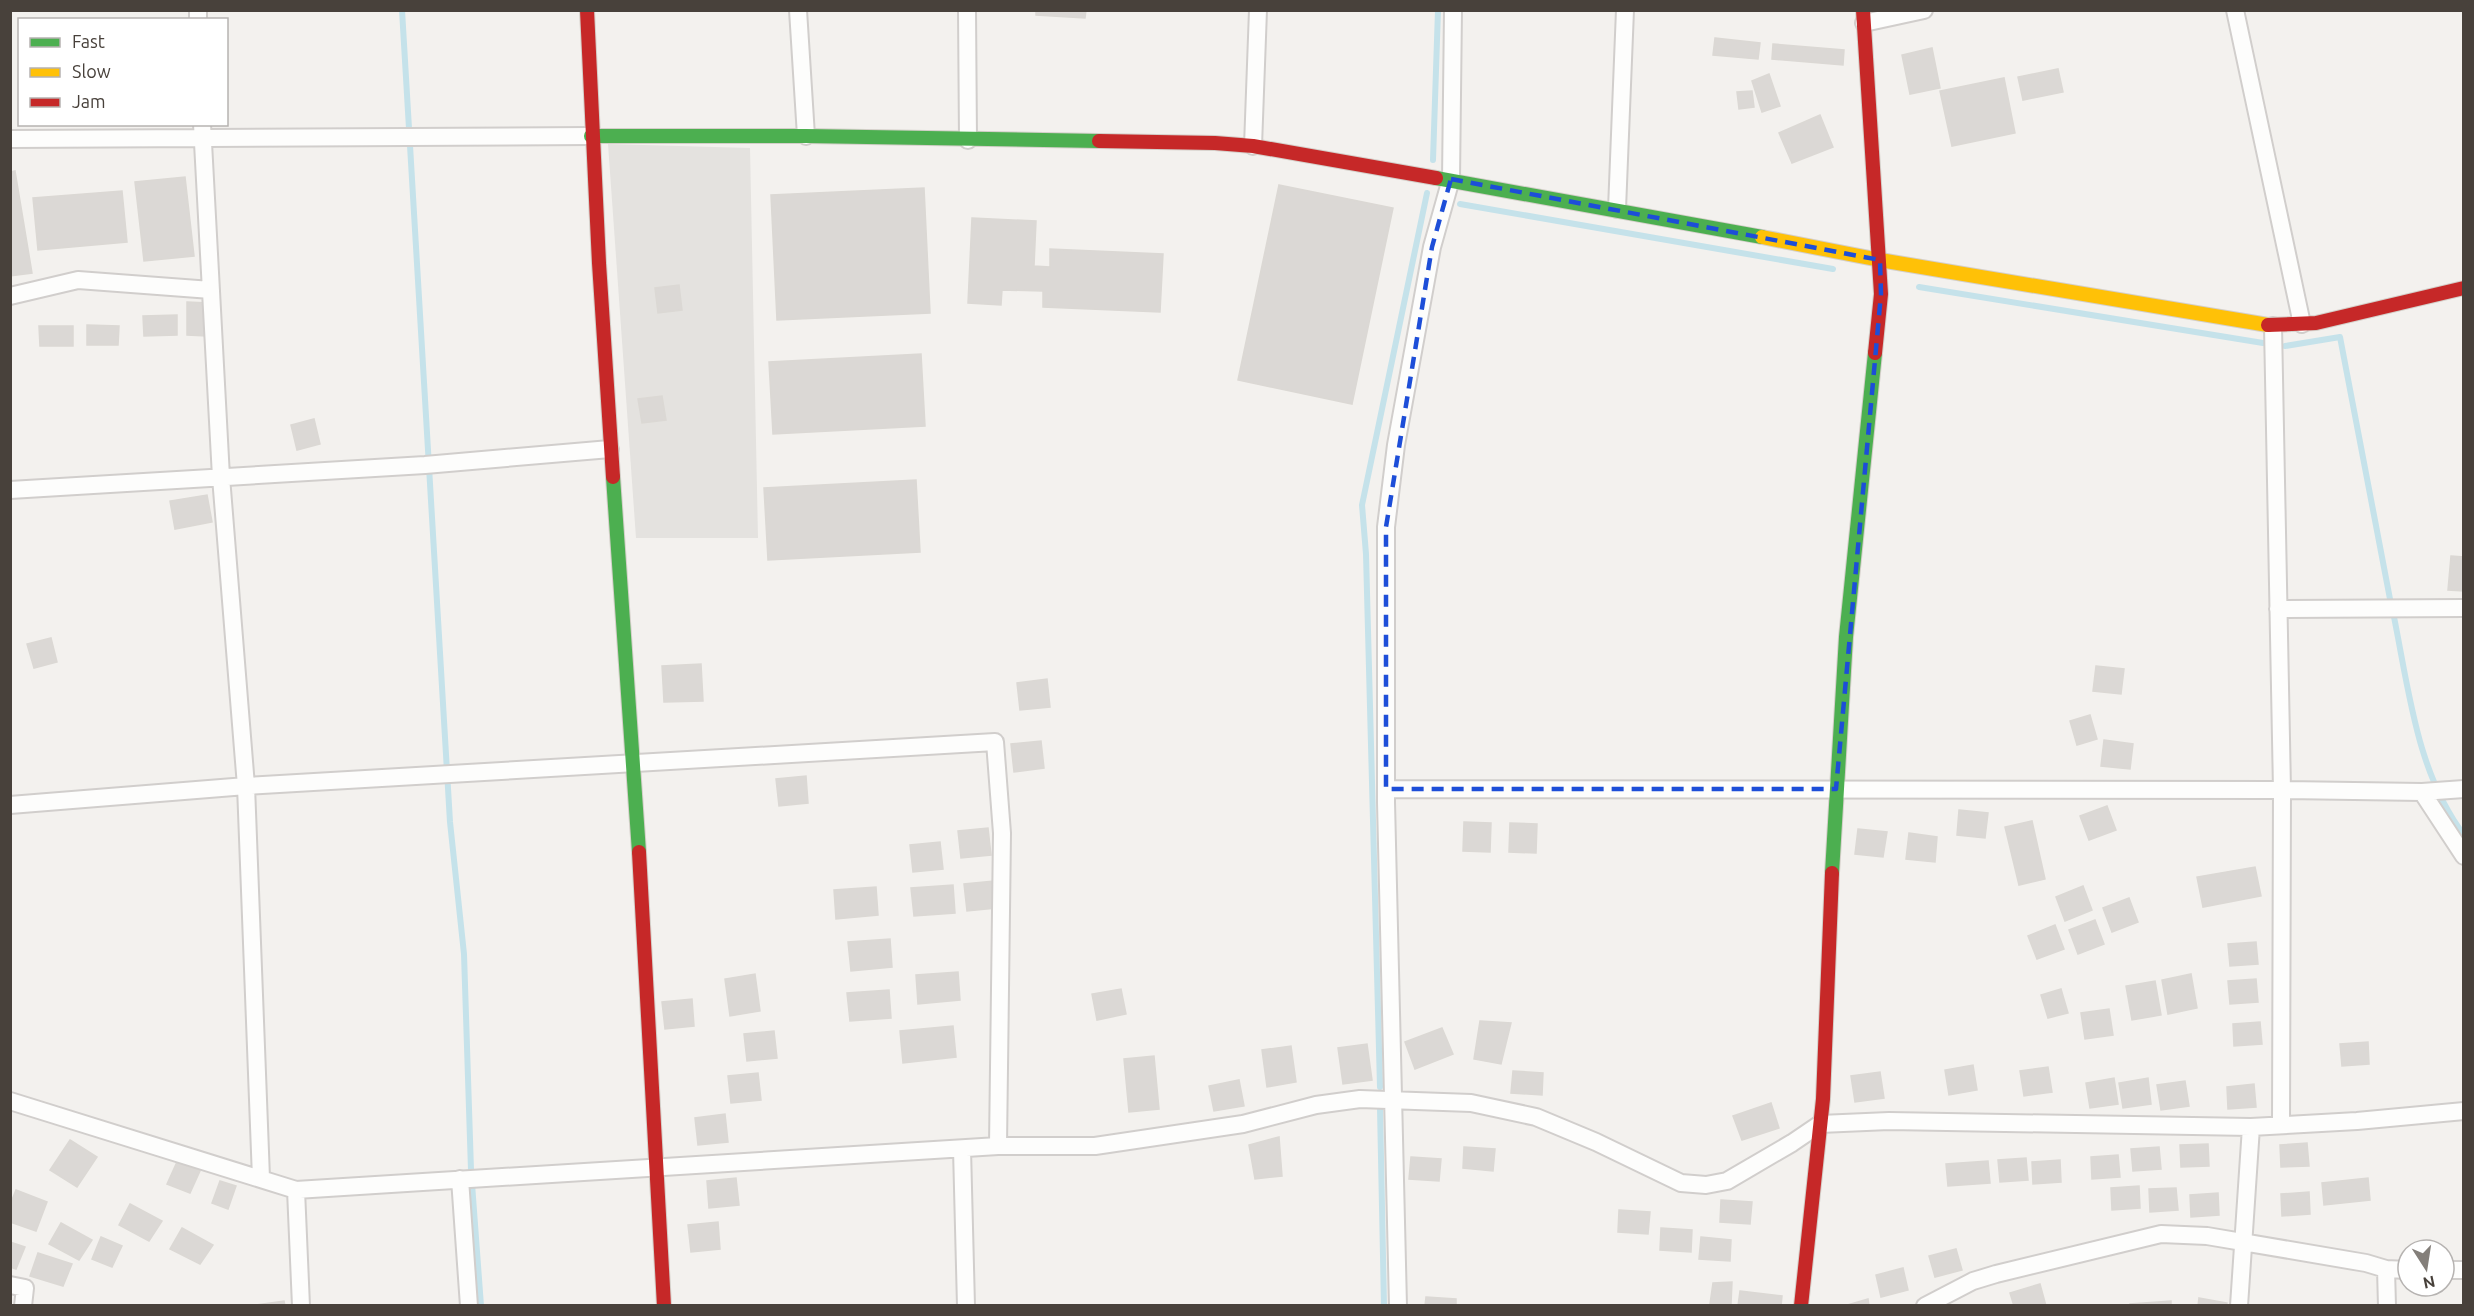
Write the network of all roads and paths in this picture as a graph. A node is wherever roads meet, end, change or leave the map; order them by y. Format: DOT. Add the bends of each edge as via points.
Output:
graph roads {
  1 [pos="587,10"];
  2 [pos="798,10"];
  3 [pos="967,10"];
  4 [pos="1258,10"];
  5 [pos="1454,10"];
  6 [pos="1625,10"];
  7 [pos="1924,10"];
  8 [pos="2235,10"];
  9 [pos="1864,17"];
  10 [pos="202,131"];
  11 [pos="591,136"];
  12 [pos="806,136"];
  13 [pos="10,139"];
  14 [pos="968,140"];
  15 [pos="1253,147"];
  16 [pos="1451,179"];
  17 [pos="1617,208"];
  18 [pos="1880,260"];
  19 [pos="2463,288"];
  20 [pos="211,290"];
  21 [pos="10,296"];
  22 [pos="2301,324"];
  23 [pos="2272,326"];
  24 [pos="610,449"];
  25 [pos="221,477"];
  26 [pos="10,490"];
  27 [pos="2463,608"];
  28 [pos="2278,609"];
  29 [pos="632,764"];
  30 [pos="246,786"];
  31 [pos="1386,789"];
  32 [pos="1836,789"];
  33 [pos="2282,790"];
  34 [pos="2455,790"];
  35 [pos="2425,792"];
  36 [pos="10,805"];
  37 [pos="2463,856"];
  38 [pos="1395,1100"];
  39 [pos="10,1101"];
  40 [pos="2463,1111"];
  41 [pos="1820,1124"];
  42 [pos="2281,1125"];
  43 [pos="2251,1127"];
  44 [pos="998,1146"];
  45 [pos="962,1149"];
  46 [pos="656,1167"];
  47 [pos="261,1178"];
  48 [pos="467,1179"];
  49 [pos="296,1190"];
  50 [pos="2243,1242"];
  51 [pos="2386,1269"];
  52 [pos="2396,1269"];
  53 [pos="10,1285"];
  54 [pos="23,1305"];
  55 [pos="302,1305"];
  56 [pos="469,1305"];
  57 [pos="664,1305"];
  58 [pos="966,1305"];
  59 [pos="1398,1305"];
  60 [pos="1801,1305"];
  61 [pos="1925,1305"];
  62 [pos="2239,1305"];
  63 [pos="2387,1305"];
  1 -- 11 [label="street"];
  2 -- 12 [label="street"];
  3 -- 14 [label="street"];
  4 -- 15 [label="street"];
  5 -- 16 [label="street"];
  6 -- 17 [label="street"];
  7 -- 9 [label="street"];
  8 -- 22 [label="street"];
  9 -- 18 [label="street"];
  10 -- 11 [label="street" via="409,137"];
  10 -- 13 [label="street"];
  10 -- 20 [label="street"];
  11 -- 12 [label="street"];
  11 -- 24 [label="street"];
  12 -- 14 [label="street"];
  14 -- 15 [label="street" via="1215,143"];
  15 -- 16 [label="street"];
  16 -- 17 [label="street"];
  16 -- 31 [label="street" via="1432,248 1396,445 1386,527"];
  17 -- 18 [label="street"];
  18 -- 23 [label="street"];
  18 -- 32 [label="street" via="1881,294 1846,637"];
  19 -- 22 [label="street"];
  20 -- 21 [label="street" via="78,280"];
  20 -- 25 [label="street"];
  22 -- 23 [label="street"];
  23 -- 28 [label="street"];
  24 -- 25 [label="street" via="431,465"];
  24 -- 29 [label="street"];
  25 -- 26 [label="street"];
  25 -- 30 [label="street"];
  27 -- 28 [label="street"];
  28 -- 33 [label="street"];
  29 -- 30 [label="street"];
  29 -- 44 [label="street" via="995,742 1002,834"];
  29 -- 46 [label="street"];
  30 -- 36 [label="street"];
  30 -- 47 [label="street"];
  31 -- 32 [label="street"];
  31 -- 38 [label="street"];
  32 -- 33 [label="street"];
  32 -- 41 [label="street"];
  33 -- 35 [label="street"];
  33 -- 42 [label="street"];
  34 -- 35 [label="street"];
  35 -- 37 [label="street"];
  38 -- 41 [label="street" via="1471,1103 1536,1116 1681,1183 1706,1185 1727,1181"];
  38 -- 44 [label="street" via="1360,1099 1243,1124 1095,1146"];
  38 -- 59 [label="street"];
  39 -- 47 [label="street"];
  40 -- 42 [label="street"];
  41 -- 43 [label="street" via="1889,1121"];
  41 -- 60 [label="street"];
  42 -- 43 [label="street"];
  43 -- 50 [label="street"];
  44 -- 45 [label="street"];
  45 -- 46 [label="street"];
  45 -- 58 [label="street"];
  46 -- 48 [label="street"];
  46 -- 57 [label="street"];
  47 -- 49 [label="street"];
  48 -- 49 [label="street"];
  48 -- 56 [label="street"];
  49 -- 55 [label="street"];
  50 -- 51 [label="street"];
  50 -- 61 [label="street" via="2161,1234 1996,1274"];
  50 -- 62 [label="street"];
  51 -- 52 [label="street"];
  51 -- 63 [label="street"];
  53 -- 54 [label="street" via="25,1288"];
}
